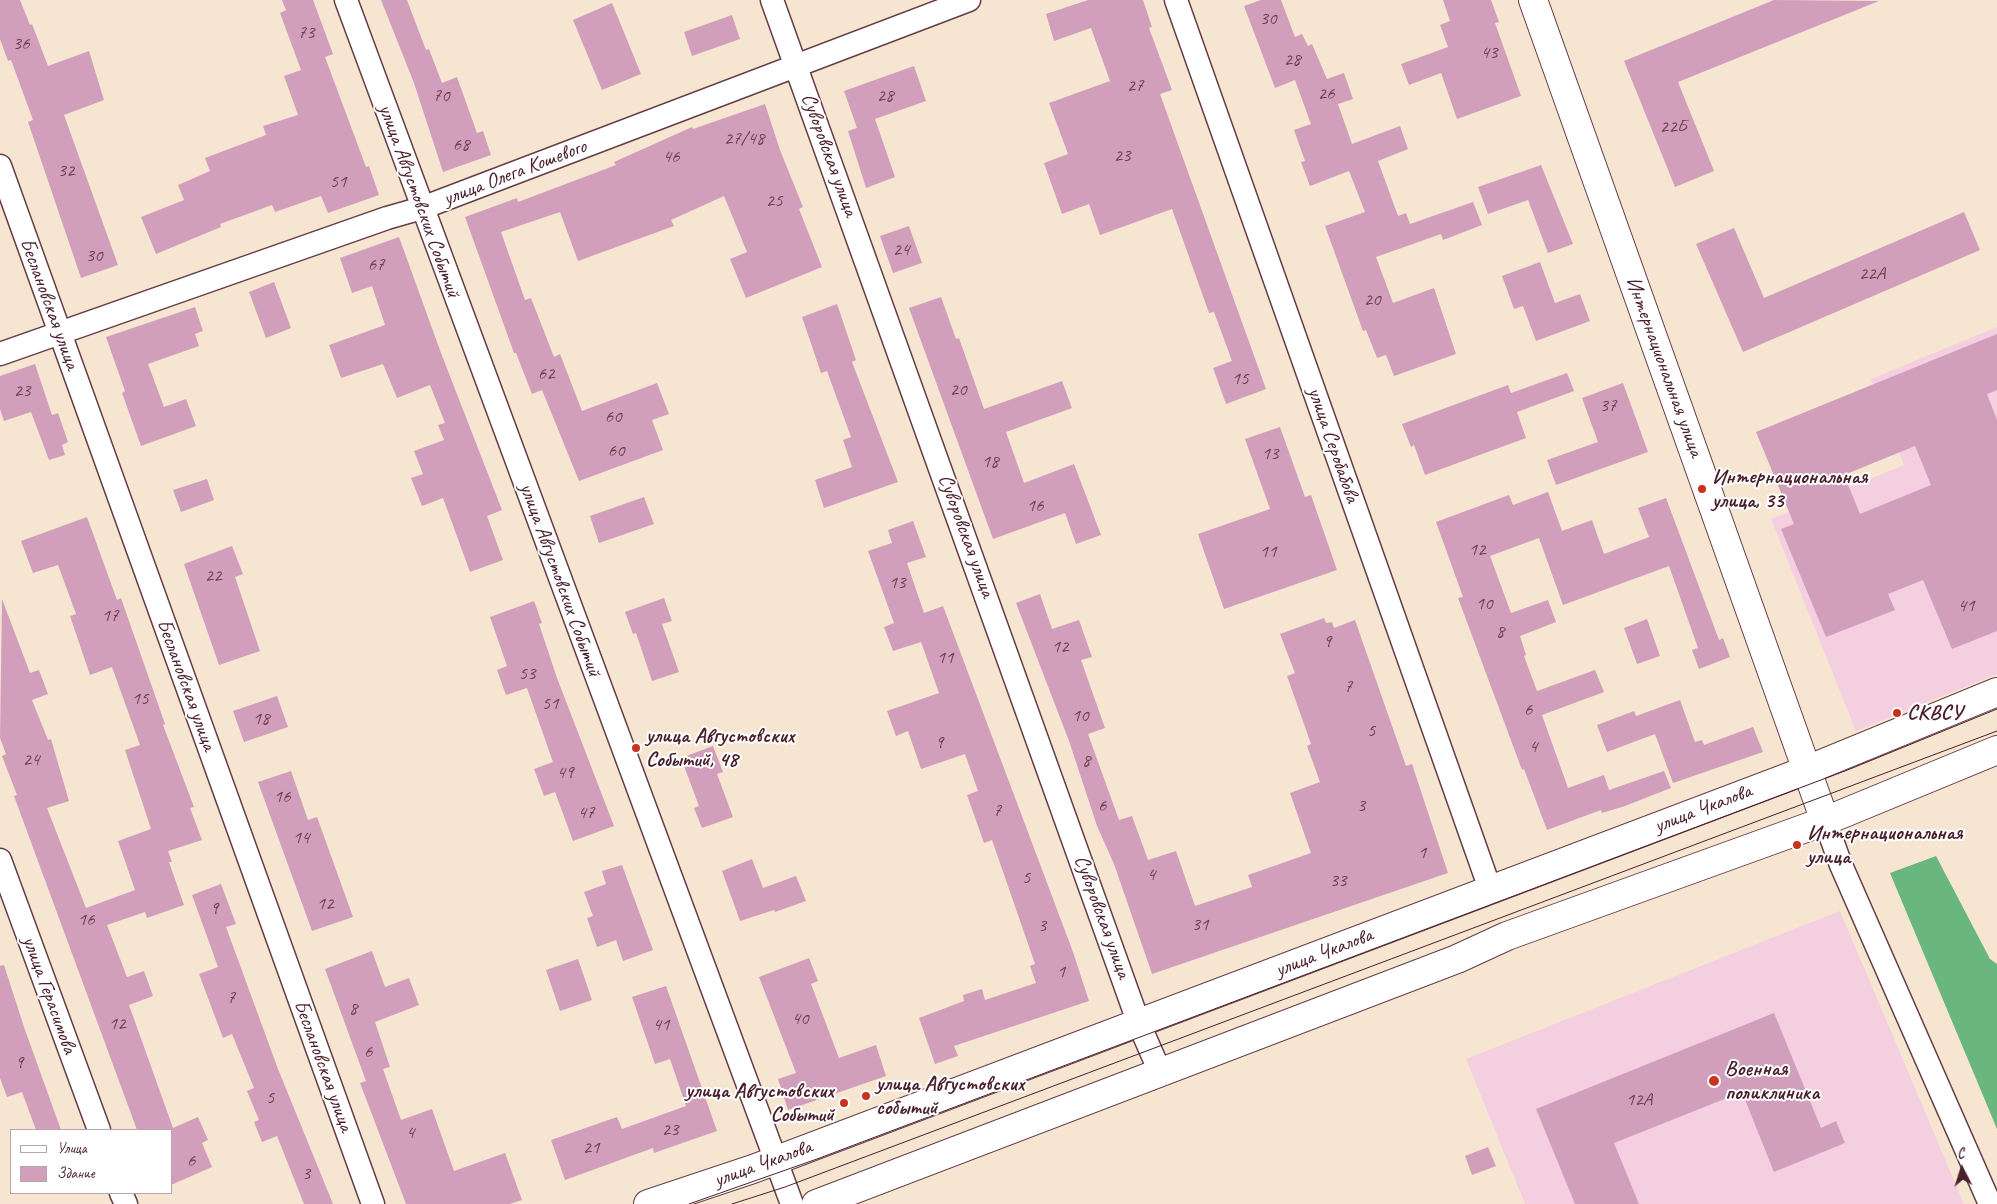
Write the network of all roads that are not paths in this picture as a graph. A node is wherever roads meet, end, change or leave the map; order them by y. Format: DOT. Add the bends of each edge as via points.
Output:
graph roads {
  1 [pos="346,0"];
  2 [pos="772,0"];
  3 [pos="970,0"];
  4 [pos="1176,0"];
  5 [pos="1534,0"];
  6 [pos="797,65"];
  7 [pos="0,166"];
  8 [pos="422,208"];
  9 [pos="59,334"];
  10 [pos="0,354"];
  11 [pos="1997,692"];
  12 [pos="1997,750"];
  13 [pos="1807,770"];
  14 [pos="1825,820"];
  15 [pos="0,860"];
  16 [pos="1490,889"];
  17 [pos="1140,1024"];
  18 [pos="1160,1072"];
  19 [pos="99,1129"];
  20 [pos="776,1160"];
  21 [pos="373,1204"];
  22 [pos="648,1204"];
  23 [pos="792,1204"];
  24 [pos="816,1204"];
  25 [pos="1990,1204"];
  1 -- 8 [label="street, улица Августовских Событий"];
  2 -- 6 [label="street, Суворовская улица"];
  3 -- 6 [label="street, улица Олега Кошевого"];
  4 -- 16 [label="street, улица Серобабова"];
  5 -- 13 [label="main road, Интернациональная улица"];
  6 -- 8 [label="street, улица Олега Кошевого"];
  6 -- 17 [label="street, Суворовская улица"];
  7 -- 9 [label="street, Беслановская улица"];
  8 -- 9 [label="street, улица Олега Кошевого"];
  8 -- 20 [label="street, улица Августовских Событий"];
  9 -- 10 [label="street, улица Олега Кошевого"];
  9 -- 21 [label="street, Беслановская улица"];
  11 -- 13 [label="main road, улица Чкалова"];
  12 -- 14 [label="main road"];
  13 -- 14 [label="main road, Интернациональная улица"];
  13 -- 16 [label="main road, улица Чкалова"];
  14 -- 18 [label="main road" via="1507,936 1457,959"];
  14 -- 25 [label="street, Интернациональная улица" via="1845,874"];
  15 -- 19 [label="street, улица Герасимова"];
  16 -- 17 [label="main road, улица Чкалова"];
  17 -- 18 [label="street, Суворовская улица"];
  17 -- 20 [label="main road, улица Чкалова"];
  18 -- 24 [label="main road"];
  20 -- 22 [label="main road, улица Чкалова"];
  20 -- 23 [label="street"];
}
